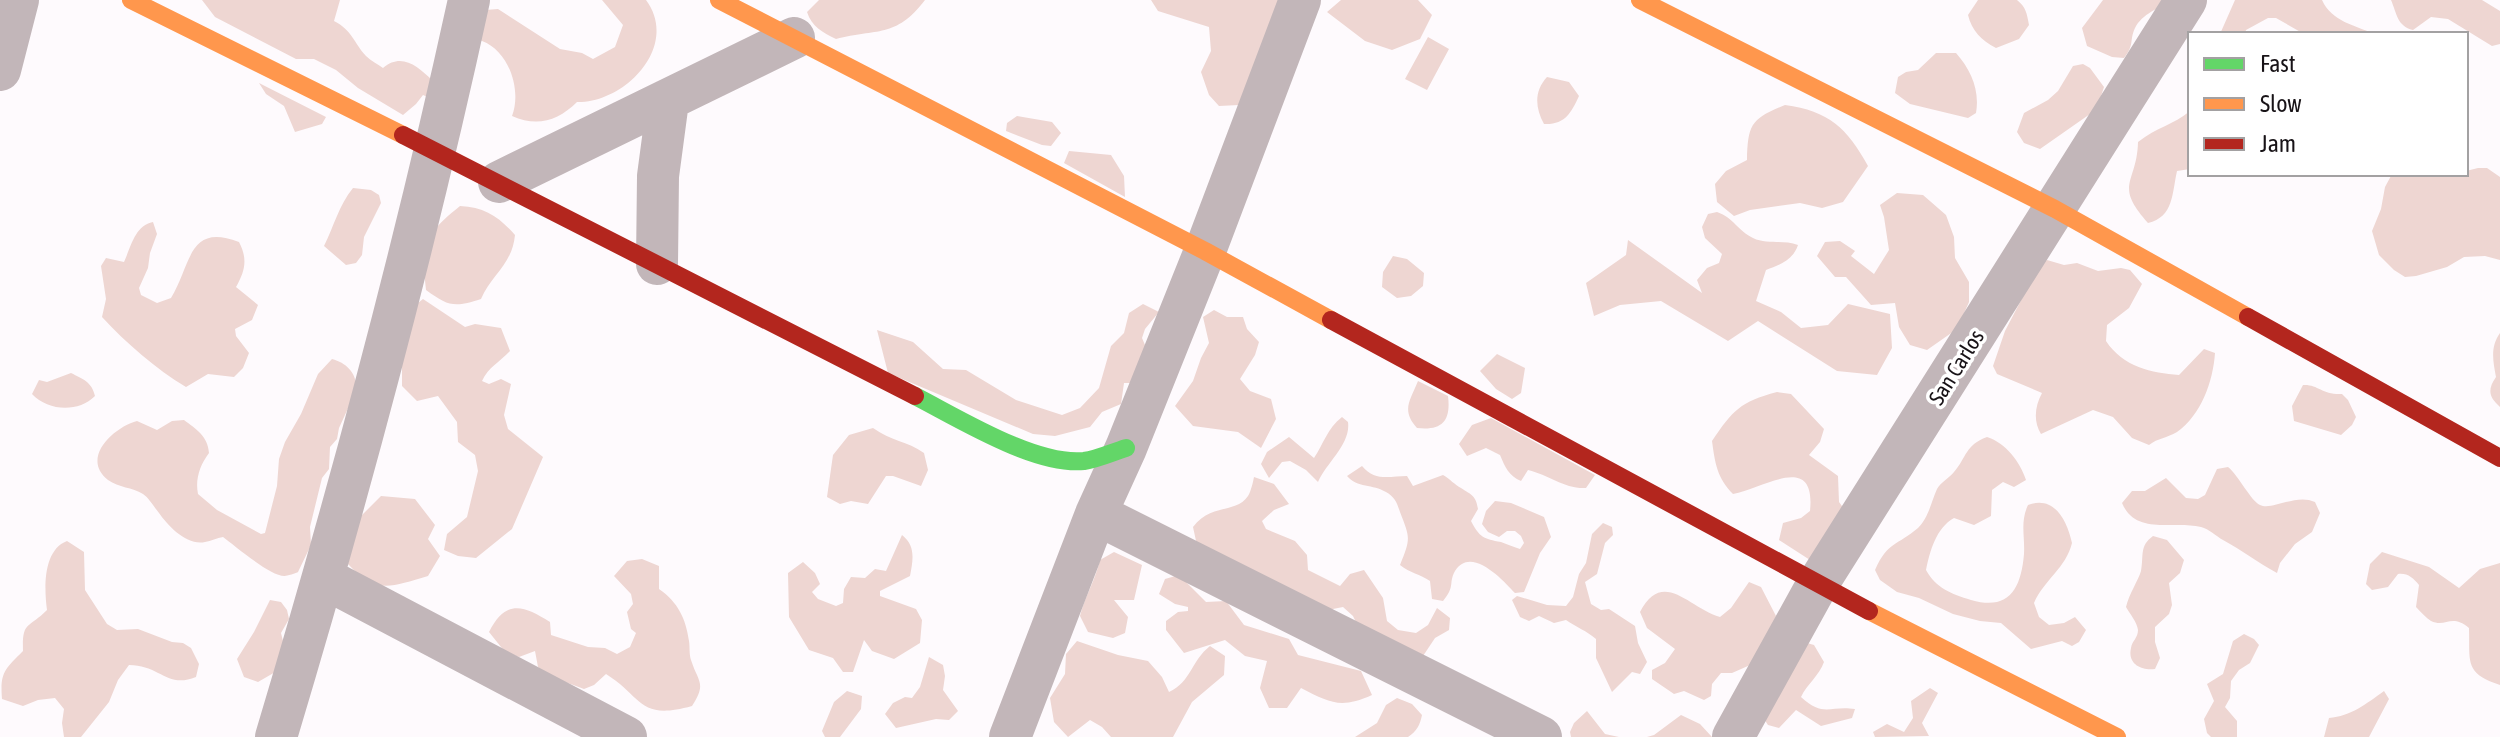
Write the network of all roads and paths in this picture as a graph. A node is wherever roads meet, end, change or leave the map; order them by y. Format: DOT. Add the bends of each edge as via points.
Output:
graph roads {
  1 [pos="18,0"];
  2 [pos="131,0"];
  3 [pos="469,0"];
  4 [pos="719,0"];
  5 [pos="1300,0"];
  6 [pos="1640,0"];
  7 [pos="2186,0"];
  8 [pos="794,38"];
  9 [pos="0,70"];
  10 [pos="668,101"];
  11 [pos="436,153"];
  12 [pos="499,182"];
  13 [pos="2055,209"];
  14 [pos="1205,251"];
  15 [pos="657,264"];
  16 [pos="1126,448"];
  17 [pos="2500,458"];
  18 [pos="1096,514"];
  19 [pos="324,578"];
  20 [pos="1817,585"];
  21 [pos="276,737"];
  22 [pos="626,737"];
  23 [pos="1010,737"];
  24 [pos="1541,737"];
  25 [pos="1733,737"];
  26 [pos="2117,737"];
  1 -- 9 [label="street"];
  2 -- 11 [label="street"];
  3 -- 11 [label="street"];
  4 -- 8 [label="street"];
  5 -- 14 [label="street"];
  6 -- 13 [label="street"];
  7 -- 13 [label="street, San Carlos"];
  8 -- 10 [label="street"];
  8 -- 14 [label="street"];
  10 -- 12 [label="street"];
  10 -- 15 [label="street" via="658,176"];
  11 -- 12 [label="street"];
  11 -- 19 [label="street"];
  12 -- 15 [label="street"];
  13 -- 17 [label="street"];
  13 -- 20 [label="street, San Carlos"];
  14 -- 16 [label="street"];
  14 -- 20 [label="street"];
  15 -- 16 [label="street" via="1005,442 1048,457 1083,461"];
  16 -- 18 [label="street"];
  18 -- 23 [label="street"];
  18 -- 24 [label="street"];
  19 -- 21 [label="street"];
  19 -- 22 [label="street"];
  20 -- 25 [label="street, San Carlos"];
  20 -- 26 [label="street"];
}
